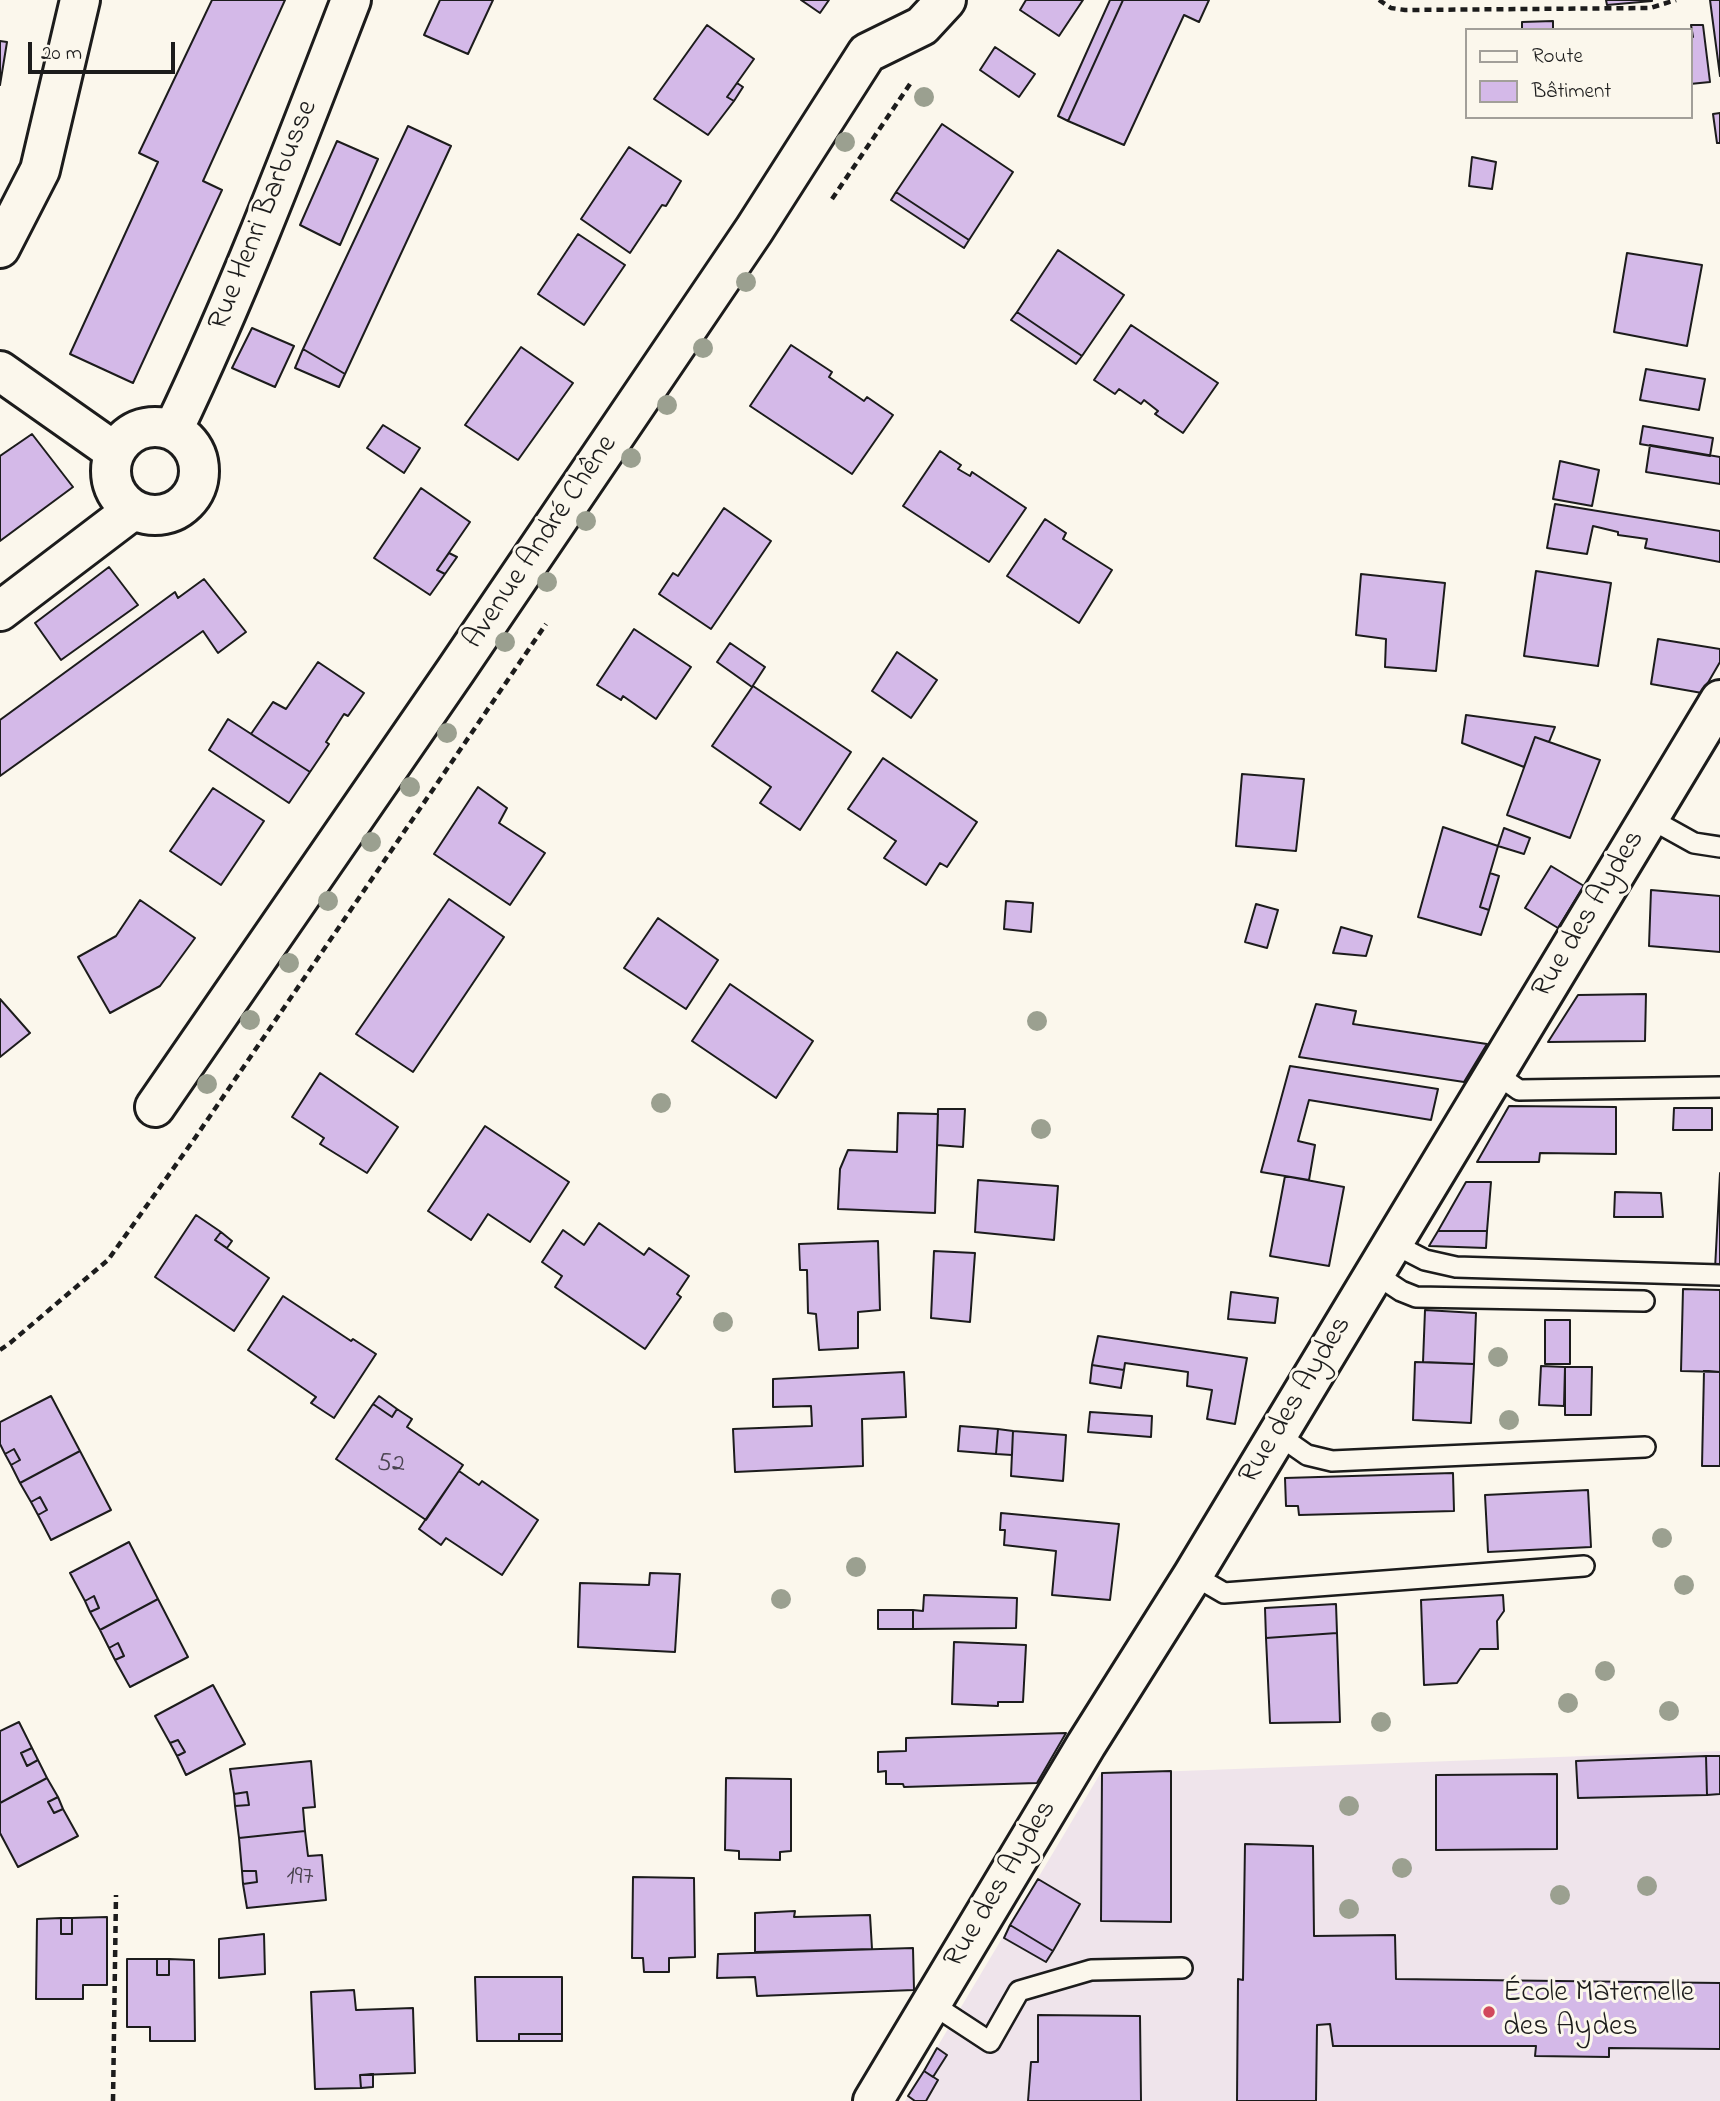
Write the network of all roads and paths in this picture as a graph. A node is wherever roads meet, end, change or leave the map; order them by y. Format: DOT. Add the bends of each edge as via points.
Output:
graph roads {
  1 [pos="80,0"];
  2 [pos="351,0"];
  3 [pos="946,0"];
  4 [pos="1379,0"];
  5 [pos="1676,0"];
  6 [pos="0,248"];
  7 [pos="0,371"];
  8 [pos="173,430"];
  9 [pos="115,452"];
  10 [pos="133,510"];
  11 [pos="0,611"];
  12 [pos="1720,700"];
  13 [pos="1649,818"];
  14 [pos="1720,847"];
  15 [pos="1495,1073"];
  16 [pos="1720,1087"];
  17 [pos="155,1107"];
  18 [pos="1383,1258"];
  19 [pos="1720,1275"];
  20 [pos="1644,1301"];
  21 [pos="1277,1434"];
  22 [pos="1645,1447"];
  23 [pos="1584,1566"];
  24 [pos="1193,1575"];
  25 [pos="116,1895"];
  26 [pos="1182,1968"];
  27 [pos="932,2004"];
  28 [pos="113,2101"];
  29 [pos="873,2101"];
  1 -- 6 [label="street" via="40,170"];
  2 -- 8 [label="street, Rue Henri Barbusse" via="254,249"];
  3 -- 17 [label="street, Avenue André Chêne" via="922,26 867,53 754,230"];
  4 -- 5 [label="path" via="1391,8 1418,10 1650,8"];
  7 -- 9 [label="street"];
  8 -- 9 [label="street" via="146,427 122,440"];
  8 -- 10 [label="street" via="195,450 200,479 195,493 185,505 160,516"];
  9 -- 10 [label="street" via="111,464 115,491"];
  10 -- 11 [label="street"];
  12 -- 13 [label="street, Rue des Aydes"];
  13 -- 14 [label="lane" via="1694,843"];
  13 -- 15 [label="street, Rue des Aydes"];
  15 -- 16 [label="lane" via="1519,1090"];
  15 -- 18 [label="street, Rue des Aydes"];
  18 -- 19 [label="lane" via="1456,1267"];
  18 -- 20 [label="lane" via="1401,1291 1416,1297"];
  18 -- 21 [label="street, Rue des Aydes"];
  21 -- 22 [label="lane" via="1307,1455 1332,1461"];
  21 -- 24 [label="street, Rue des Aydes"];
  23 -- 24 [label="lane" via="1224,1593"];
  24 -- 27 [label="street, Rue des Aydes"];
  25 -- 28 [label="path"];
  26 -- 27 [label="lane" via="1091,1970 1019,1991 990,2042"];
  27 -- 29 [label="street, Rue des Aydes"];
}
